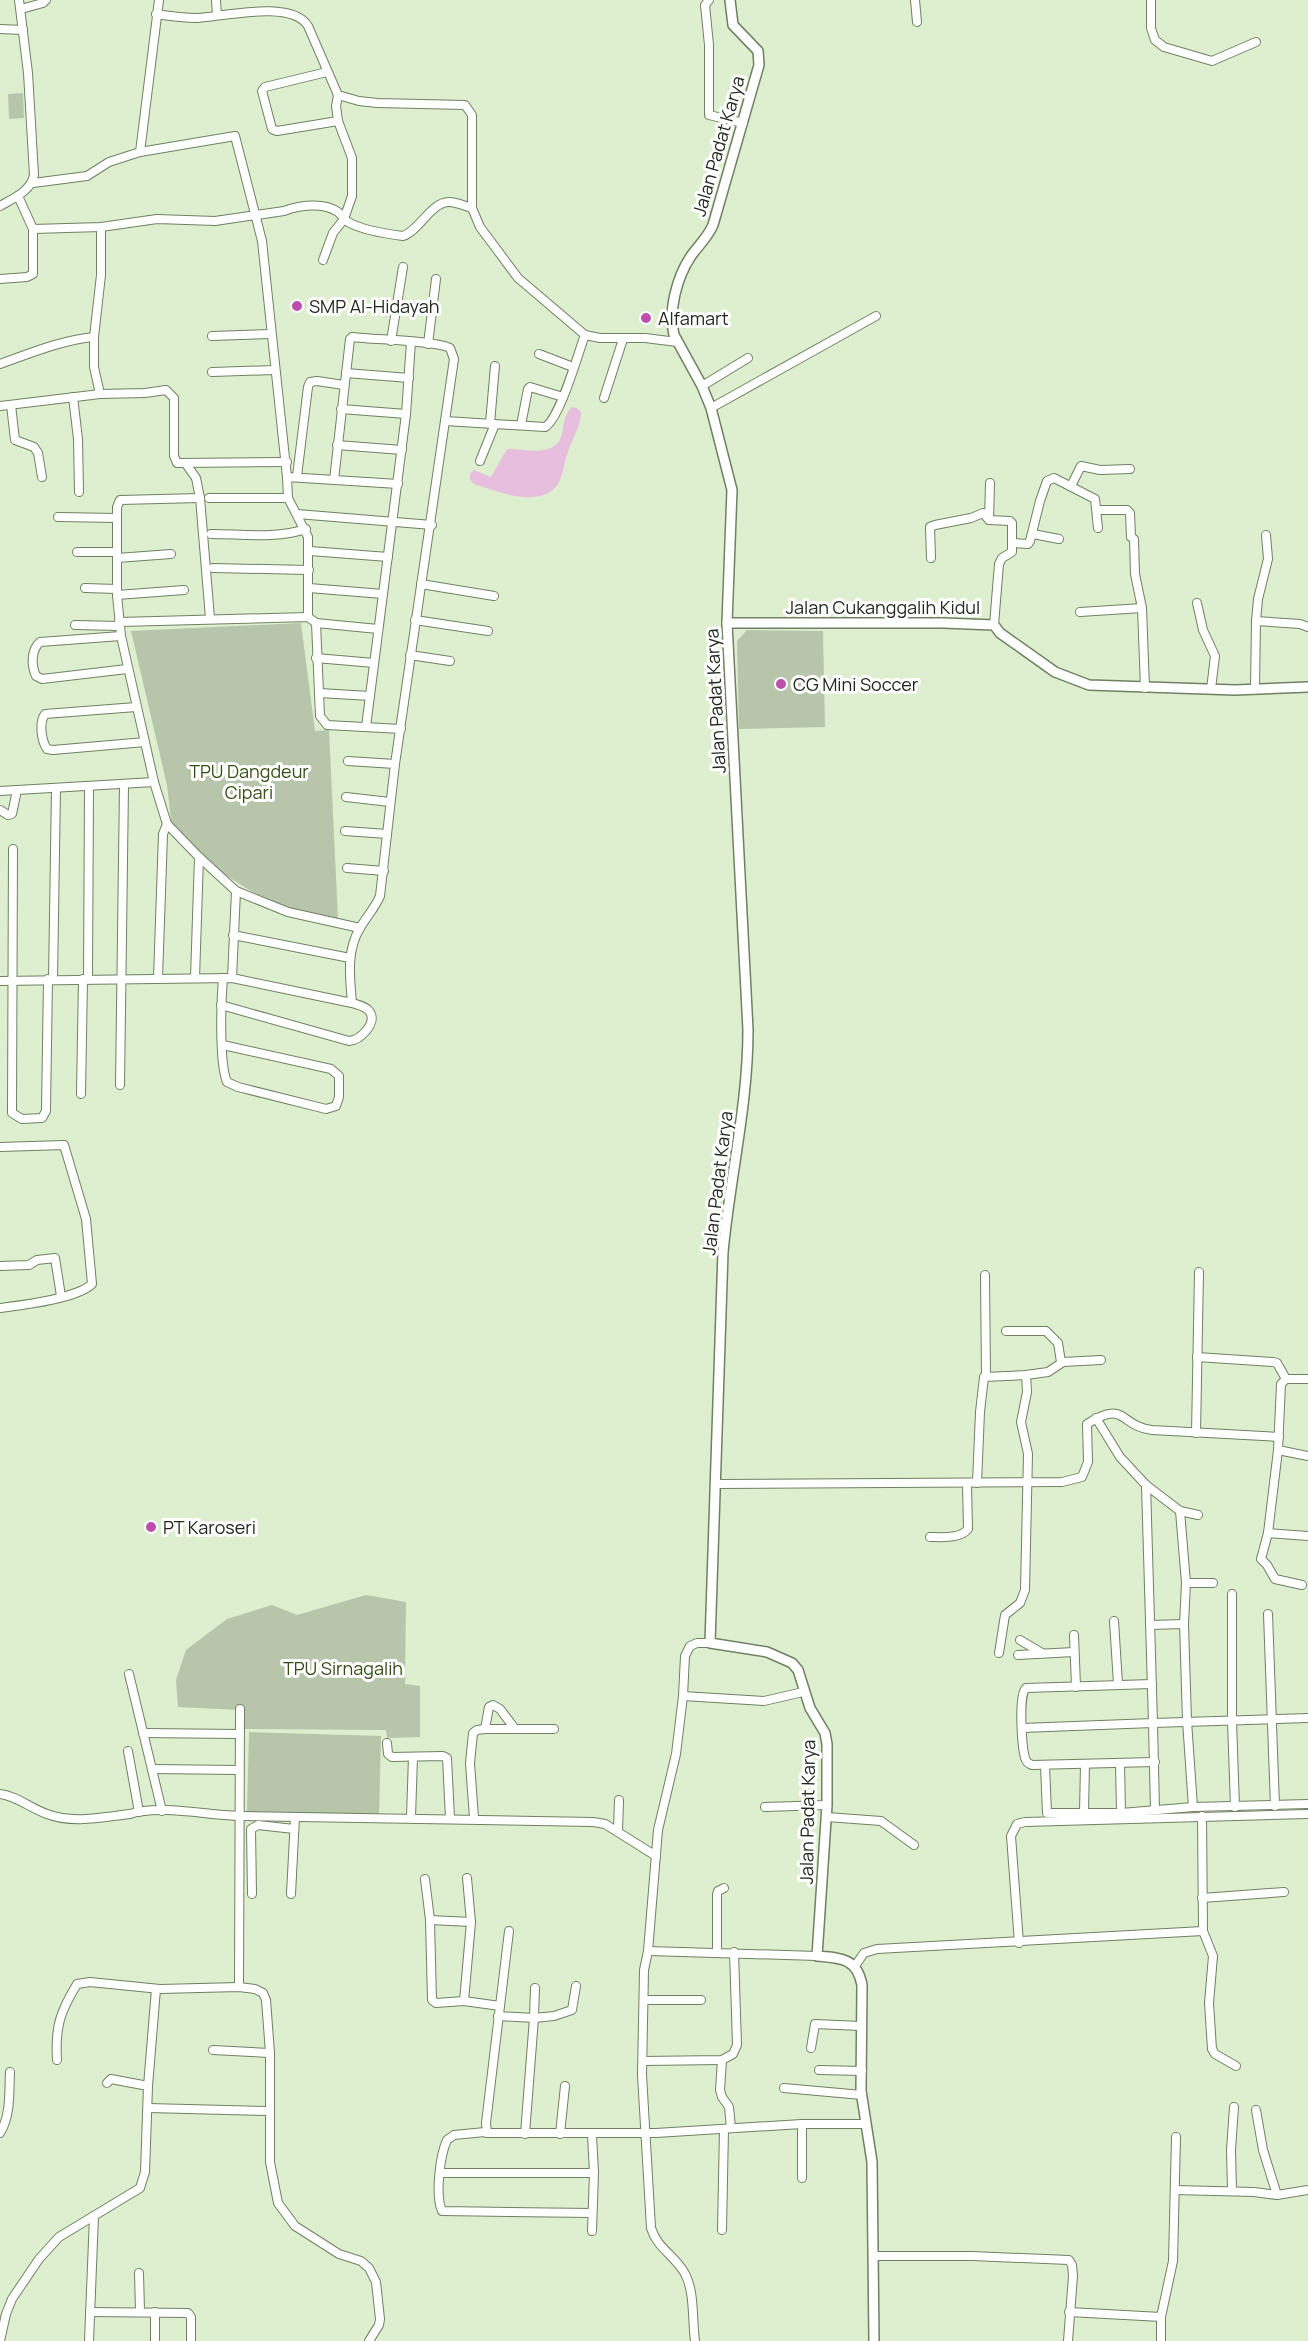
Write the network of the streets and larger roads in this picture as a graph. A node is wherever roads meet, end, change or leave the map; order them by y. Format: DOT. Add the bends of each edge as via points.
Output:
graph roads {
  1 [pos="46,0"];
  2 [pos="159,0"];
  3 [pos="216,0"];
  4 [pos="709,0"];
  5 [pos="730,0"];
  6 [pos="915,0"];
  7 [pos="1151,0"];
  8 [pos="20,4"];
  9 [pos="156,14"];
  10 [pos="217,15"];
  11 [pos="917,22"];
  12 [pos="0,29"];
  13 [pos="23,30"];
  14 [pos="1256,42"];
  15 [pos="327,72"];
  16 [pos="338,95"];
  17 [pos="338,120"];
  18 [pos="743,123"];
  19 [pos="140,152"];
  20 [pos="33,183"];
  21 [pos="18,196"];
  22 [pos="0,206"];
  23 [pos="472,208"];
  24 [pos="257,215"];
  25 [pos="344,219"];
  26 [pos="101,227"];
  27 [pos="33,229"];
  28 [pos="323,260"];
  29 [pos="403,267"];
  30 [pos="0,279"];
  31 [pos="436,279"];
  32 [pos="876,316"];
  33 [pos="271,334"];
  34 [pos="585,335"];
  35 [pos="212,336"];
  36 [pos="94,337"];
  37 [pos="623,339"];
  38 [pos="391,341"];
  39 [pos="411,342"];
  40 [pos="677,342"];
  41 [pos="428,344"];
  42 [pos="539,354"];
  43 [pos="748,358"];
  44 [pos="0,364"];
  45 [pos="495,366"];
  46 [pos="573,367"];
  47 [pos="274,370"];
  48 [pos="212,372"];
  49 [pos="346,373"];
  50 [pos="410,378"];
  51 [pos="344,385"];
  52 [pos="702,386"];
  53 [pos="100,394"];
  54 [pos="74,397"];
  55 [pos="563,397"];
  56 [pos="604,398"];
  57 [pos="11,405"];
  58 [pos="0,406"];
  59 [pos="341,408"];
  60 [pos="711,408"];
  61 [pos="406,414"];
  62 [pos="446,421"];
  63 [pos="493,424"];
  64 [pos="521,425"];
  65 [pos="338,445"];
  66 [pos="402,450"];
  67 [pos="480,461"];
  68 [pos="286,462"];
  69 [pos="186,464"];
  70 [pos="1130,469"];
  71 [pos="297,476"];
  72 [pos="42,477"];
  73 [pos="287,477"];
  74 [pos="334,480"];
  75 [pos="990,483"];
  76 [pos="398,484"];
  77 [pos="1071,486"];
  78 [pos="79,492"];
  79 [pos="200,498"];
  80 [pos="209,498"];
  81 [pos="288,498"];
  82 [pos="1097,510"];
  83 [pos="297,514"];
  84 [pos="58,517"];
  85 [pos="117,518"];
  86 [pos="393,520"];
  87 [pos="989,520"];
  88 [pos="432,525"];
  89 [pos="1098,528"];
  90 [pos="306,529"];
  91 [pos="211,534"];
  92 [pos="1033,534"];
  93 [pos="1266,535"];
  94 [pos="1059,539"];
  95 [pos="1013,543"];
  96 [pos="310,551"];
  97 [pos="77,552"];
  98 [pos="171,554"];
  99 [pos="117,555"];
  100 [pos="388,557"];
  101 [pos="931,558"];
  102 [pos="213,568"];
  103 [pos="309,570"];
  104 [pos="421,584"];
  105 [pos="85,588"];
  106 [pos="309,588"];
  107 [pos="184,590"];
  108 [pos="117,592"];
  109 [pos="383,594"];
  110 [pos="494,596"];
  111 [pos="1197,603"];
  112 [pos="1142,608"];
  113 [pos="1080,612"];
  114 [pos="308,617"];
  115 [pos="210,618"];
  116 [pos="415,620"];
  117 [pos="1256,621"];
  118 [pos="316,623"];
  119 [pos="727,623"];
  120 [pos="119,624"];
  121 [pos="994,625"];
  122 [pos="75,626"];
  123 [pos="1308,627"];
  124 [pos="378,629"];
  125 [pos="489,631"];
  126 [pos="121,636"];
  127 [pos="410,656"];
  128 [pos="316,658"];
  129 [pos="450,661"];
  130 [pos="374,663"];
  131 [pos="127,669"];
  132 [pos="1308,687"];
  133 [pos="1145,688"];
  134 [pos="1210,689"];
  135 [pos="1255,689"];
  136 [pos="319,693"];
  137 [pos="370,696"];
  138 [pos="136,706"];
  139 [pos="366,727"];
  140 [pos="401,729"];
  141 [pos="145,742"];
  142 [pos="348,761"];
  143 [pos="395,764"];
  144 [pos="154,782"];
  145 [pos="124,785"];
  146 [pos="89,786"];
  147 [pos="56,788"];
  148 [pos="17,790"];
  149 [pos="0,791"];
  150 [pos="346,797"];
  151 [pos="390,802"];
  152 [pos="0,810"];
  153 [pos="167,824"];
  154 [pos="345,831"];
  155 [pos="387,834"];
  156 [pos="13,849"];
  157 [pos="199,857"];
  158 [pos="347,868"];
  159 [pos="384,870"];
  160 [pos="236,891"];
  161 [pos="360,928"];
  162 [pos="233,935"];
  163 [pos="350,958"];
  164 [pos="122,978"];
  165 [pos="158,978"];
  166 [pos="195,978"];
  167 [pos="223,978"];
  168 [pos="232,978"];
  169 [pos="50,979"];
  170 [pos="86,979"];
  171 [pos="13,980"];
  172 [pos="0,981"];
  173 [pos="352,1003"];
  174 [pos="221,1005"];
  175 [pos="223,1044"];
  176 [pos="120,1085"];
  177 [pos="81,1094"];
  178 [pos="0,1147"];
  179 [pos="0,1266"];
  180 [pos="1199,1272"];
  181 [pos="985,1275"];
  182 [pos="61,1296"];
  183 [pos="0,1308"];
  184 [pos="1006,1331"];
  185 [pos="1197,1357"];
  186 [pos="1101,1360"];
  187 [pos="1061,1362"];
  188 [pos="1026,1375"];
  189 [pos="986,1376"];
  190 [pos="1286,1379"];
  191 [pos="1308,1379"];
  192 [pos="1096,1418"];
  193 [pos="1196,1433"];
  194 [pos="1279,1437"];
  195 [pos="1278,1450"];
  196 [pos="1308,1456"];
  197 [pos="1026,1483"];
  198 [pos="715,1484"];
  199 [pos="967,1484"];
  200 [pos="977,1484"];
  201 [pos="1146,1485"];
  202 [pos="1180,1511"];
  203 [pos="1198,1515"];
  204 [pos="1268,1533"];
  205 [pos="1308,1536"];
  206 [pos="930,1537"];
  207 [pos="1186,1583"];
  208 [pos="1213,1583"];
  209 [pos="1302,1586"];
  210 [pos="1232,1594"];
  211 [pos="1268,1614"];
  212 [pos="1114,1621"];
  213 [pos="1150,1624"];
  214 [pos="1184,1624"];
  215 [pos="1074,1635"];
  216 [pos="1020,1640"];
  217 [pos="710,1643"];
  218 [pos="1074,1652"];
  219 [pos="999,1653"];
  220 [pos="1042,1653"];
  221 [pos="1018,1655"];
  222 [pos="129,1674"];
  223 [pos="1118,1684"];
  224 [pos="1152,1684"];
  225 [pos="1076,1687"];
  226 [pos="804,1692"];
  227 [pos="683,1696"];
  228 [pos="240,1709"];
  229 [pos="1308,1718"];
  230 [pos="1273,1719"];
  231 [pos="1187,1721"];
  232 [pos="1232,1721"];
  233 [pos="1153,1723"];
  234 [pos="1022,1728"];
  235 [pos="485,1729"];
  236 [pos="515,1729"];
  237 [pos="554,1729"];
  238 [pos="143,1733"];
  239 [pos="240,1734"];
  240 [pos="387,1743"];
  241 [pos="128,1751"];
  242 [pos="412,1757"];
  243 [pos="1155,1762"];
  244 [pos="1120,1763"];
  245 [pos="1084,1764"];
  246 [pos="1045,1765"];
  247 [pos="152,1769"];
  248 [pos="239,1770"];
  249 [pos="0,1794"];
  250 [pos="619,1800"];
  251 [pos="1308,1804"];
  252 [pos="827,1805"];
  253 [pos="765,1806"];
  254 [pos="1275,1806"];
  255 [pos="1235,1807"];
  256 [pos="1193,1808"];
  257 [pos="1155,1810"];
  258 [pos="162,1811"];
  259 [pos="139,1812"];
  260 [pos="1120,1813"];
  261 [pos="1084,1814"];
  262 [pos="1308,1814"];
  263 [pos="240,1816"];
  264 [pos="295,1816"];
  265 [pos="1202,1816"];
  266 [pos="827,1817"];
  267 [pos="411,1818"];
  268 [pos="450,1818"];
  269 [pos="474,1818"];
  270 [pos="294,1829"];
  271 [pos="618,1831"];
  272 [pos="914,1845"];
  273 [pos="656,1856"];
  274 [pos="468,1878"];
  275 [pos="425,1879"];
  276 [pos="724,1888"];
  277 [pos="1284,1892"];
  278 [pos="252,1894"];
  279 [pos="291,1894"];
  280 [pos="1202,1898"];
  281 [pos="430,1920"];
  282 [pos="471,1922"];
  283 [pos="509,1931"];
  284 [pos="1203,1931"];
  285 [pos="1019,1943"];
  286 [pos="648,1951"];
  287 [pos="717,1952"];
  288 [pos="734,1952"];
  289 [pos="817,1956"];
  290 [pos="855,1966"];
  291 [pos="576,1986"];
  292 [pos="239,1987"];
  293 [pos="535,1988"];
  294 [pos="156,1989"];
  295 [pos="644,2000"];
  296 [pos="701,2000"];
  297 [pos="464,2001"];
  298 [pos="500,2006"];
  299 [pos="498,2016"];
  300 [pos="534,2018"];
  301 [pos="861,2026"];
  302 [pos="811,2048"];
  303 [pos="213,2050"];
  304 [pos="270,2053"];
  305 [pos="57,2060"];
  306 [pos="722,2060"];
  307 [pos="643,2061"];
  308 [pos="1236,2066"];
  309 [pos="819,2070"];
  310 [pos="862,2071"];
  311 [pos="10,2072"];
  312 [pos="107,2083"];
  313 [pos="148,2086"];
  314 [pos="565,2086"];
  315 [pos="784,2088"];
  316 [pos="862,2095"];
  317 [pos="1234,2107"];
  318 [pos="148,2108"];
  319 [pos="1256,2110"];
  320 [pos="269,2111"];
  321 [pos="802,2124"];
  322 [pos="866,2124"];
  323 [pos="728,2129"];
  324 [pos="485,2132"];
  325 [pos="0,2133"];
  326 [pos="525,2133"];
  327 [pos="644,2133"];
  328 [pos="560,2134"];
  329 [pos="592,2134"];
  330 [pos="1176,2137"];
  331 [pos="441,2173"];
  332 [pos="594,2173"];
  333 [pos="802,2178"];
  334 [pos="1175,2190"];
  335 [pos="1308,2190"];
  336 [pos="1232,2191"];
  337 [pos="1277,2195"];
  338 [pos="592,2212"];
  339 [pos="94,2216"];
  340 [pos="722,2230"];
  341 [pos="592,2231"];
  342 [pos="873,2256"];
  343 [pos="139,2273"];
  344 [pos="140,2311"];
  345 [pos="90,2312"];
  346 [pos="155,2312"];
  347 [pos="1069,2312"];
  348 [pos="1161,2317"];
  349 [pos="0,2341"];
  350 [pos="89,2341"];
  351 [pos="155,2341"];
  352 [pos="191,2341"];
  353 [pos="369,2341"];
  354 [pos="694,2341"];
  355 [pos="874,2341"];
  356 [pos="1068,2341"];
  357 [pos="1161,2341"];
  1 -- 8 [label="street"];
  2 -- 9 [label="street"];
  3 -- 10 [label="street"];
  4 -- 18 [label="street" via="705,5 710,54 709,115"];
  5 -- 18 [label="street, Jalan Padat Karya" via="733,25 760,56"];
  6 -- 11 [label="street"];
  7 -- 14 [label="street" via="1151,28 1155,40 1164,47 1212,61"];
  8 -- 13 [label="street"];
  9 -- 10 [label="street" via="196,18"];
  9 -- 19 [label="street"];
  10 -- 15 [label="street" via="297,14 308,26"];
  12 -- 13 [label="street"];
  13 -- 20 [label="street"];
  15 -- 16 [label="street"];
  15 -- 17 [label="street" via="262,90 272,129 277,131"];
  16 -- 17 [label="street"];
  16 -- 23 [label="street" via="377,103 468,107 472,115"];
  17 -- 25 [label="street" via="353,164 351,196"];
  18 -- 40 [label="street, Jalan Padat Karya" via="713,225 684,267 678,286 672,312"];
  19 -- 20 [label="street" via="109,162 87,176"];
  19 -- 24 [label="street" via="235,136"];
  20 -- 21 [label="street"];
  21 -- 22 [label="street"];
  21 -- 27 [label="street"];
  23 -- 25 [label="street" via="443,203 403,236 357,226"];
  23 -- 34 [label="street" via="480,227 518,278"];
  24 -- 25 [label="street" via="318,206 335,210"];
  24 -- 26 [label="street" via="215,221 156,219"];
  24 -- 33 [label="street"];
  25 -- 28 [label="street" via="333,233"];
  26 -- 27 [label="street"];
  26 -- 36 [label="street" via="101,275"];
  27 -- 30 [label="street" via="33,274"];
  29 -- 38 [label="street"];
  31 -- 41 [label="street"];
  32 -- 60 [label="street"];
  33 -- 35 [label="street"];
  33 -- 47 [label="street"];
  34 -- 37 [label="street"];
  34 -- 46 [label="street"];
  36 -- 44 [label="street" via="50,346"];
  36 -- 53 [label="street" via="94,367"];
  37 -- 40 [label="street"];
  37 -- 56 [label="street"];
  38 -- 39 [label="street"];
  38 -- 49 [label="street" via="352,337"];
  39 -- 41 [label="street"];
  39 -- 50 [label="street"];
  40 -- 52 [label="street, Jalan Padat Karya"];
  41 -- 62 [label="street" via="444,345 453,353"];
  42 -- 46 [label="street"];
  43 -- 52 [label="street"];
  45 -- 63 [label="street"];
  46 -- 55 [label="street"];
  47 -- 48 [label="street"];
  47 -- 68 [label="street"];
  49 -- 50 [label="street"];
  49 -- 51 [label="street"];
  50 -- 61 [label="street"];
  51 -- 59 [label="street"];
  51 -- 71 [label="street" via="310,382"];
  52 -- 60 [label="street, Jalan Padat Karya"];
  53 -- 54 [label="street"];
  53 -- 69 [label="street" via="168,391 174,398 174,456 177,463"];
  54 -- 57 [label="street"];
  54 -- 78 [label="street"];
  55 -- 64 [label="street" via="550,424"];
  55 -- 64 [label="street" via="530,387"];
  57 -- 58 [label="street"];
  57 -- 72 [label="street" via="15,440 34,447"];
  59 -- 61 [label="street"];
  59 -- 65 [label="street"];
  60 -- 119 [label="street, Jalan Padat Karya" via="732,490"];
  61 -- 66 [label="street"];
  62 -- 63 [label="street"];
  62 -- 88 [label="street"];
  63 -- 64 [label="street"];
  63 -- 67 [label="street"];
  65 -- 66 [label="street"];
  65 -- 74 [label="street"];
  66 -- 76 [label="street"];
  68 -- 69 [label="street"];
  68 -- 73 [label="street"];
  69 -- 79 [label="street" via="196,478"];
  70 -- 77 [label="street" via="1081,466"];
  71 -- 73 [label="street"];
  71 -- 74 [label="street"];
  73 -- 81 [label="street"];
  74 -- 76 [label="street"];
  75 -- 87 [label="street"];
  76 -- 86 [label="street"];
  77 -- 82 [label="street" via="1094,497"];
  77 -- 92 [label="street" via="1058,478 1047,481"];
  79 -- 85 [label="street" via="120,500"];
  79 -- 115 [label="street"];
  80 -- 81 [label="street"];
  81 -- 83 [label="street"];
  82 -- 89 [label="street"];
  82 -- 112 [label="street" via="1131,513 1129,530 1134,539 1135,574"];
  83 -- 86 [label="street"];
  83 -- 90 [label="street"];
  84 -- 85 [label="street"];
  85 -- 99 [label="street"];
  86 -- 88 [label="street"];
  86 -- 100 [label="street"];
  87 -- 95 [label="street" via="1011,522"];
  87 -- 101 [label="street" via="983,513 930,527"];
  88 -- 104 [label="street"];
  90 -- 91 [label="street" via="291,534"];
  90 -- 96 [label="street"];
  92 -- 94 [label="street"];
  92 -- 95 [label="street" via="1028,544"];
  93 -- 117 [label="street" via="1268,559"];
  95 -- 121 [label="street" via="1012,552 999,564"];
  96 -- 100 [label="street"];
  96 -- 103 [label="street"];
  97 -- 99 [label="street"];
  98 -- 99 [label="street"];
  99 -- 108 [label="street"];
  100 -- 109 [label="street"];
  102 -- 103 [label="street"];
  103 -- 106 [label="street"];
  104 -- 110 [label="street"];
  104 -- 116 [label="street"];
  105 -- 108 [label="street"];
  106 -- 109 [label="street"];
  106 -- 114 [label="street"];
  107 -- 108 [label="street"];
  108 -- 120 [label="street"];
  109 -- 124 [label="street"];
  111 -- 134 [label="street" via="1203,630 1215,656"];
  112 -- 113 [label="street"];
  112 -- 133 [label="street"];
  114 -- 115 [label="street"];
  114 -- 118 [label="street"];
  115 -- 120 [label="street"];
  116 -- 125 [label="street"];
  116 -- 127 [label="street"];
  117 -- 123 [label="street"];
  117 -- 135 [label="street"];
  118 -- 124 [label="street"];
  118 -- 128 [label="street"];
  119 -- 121 [label="street, Jalan Cukanggalih Kidul"];
  119 -- 198 [label="street, Jalan Padat Karya" via="748,1049 747,1085 723,1252"];
  120 -- 122 [label="street"];
  120 -- 126 [label="street"];
  121 -- 133 [label="street, Jalan Cukanggalih Kidul" via="1037,660 1068,678 1089,685"];
  124 -- 130 [label="street"];
  126 -- 131 [label="street"];
  126 -- 131 [label="street" via="40,642 33,654 33,669 42,679"];
  127 -- 129 [label="street"];
  127 -- 140 [label="street"];
  128 -- 130 [label="street"];
  128 -- 136 [label="street"];
  130 -- 137 [label="street"];
  131 -- 138 [label="street"];
  132 -- 135 [label="street, Jalan Cukanggalih Kidul"];
  133 -- 134 [label="street, Jalan Cukanggalih Kidul"];
  134 -- 135 [label="street, Jalan Cukanggalih Kidul"];
  136 -- 137 [label="street"];
  136 -- 139 [label="street" via="320,716 327,725"];
  137 -- 139 [label="street"];
  138 -- 141 [label="street"];
  138 -- 141 [label="street" via="45,714 43,741 47,749 53,750"];
  139 -- 140 [label="street"];
  140 -- 143 [label="street"];
  141 -- 144 [label="street"];
  142 -- 143 [label="street"];
  143 -- 151 [label="street"];
  144 -- 145 [label="street"];
  144 -- 153 [label="street"];
  145 -- 146 [label="street"];
  145 -- 164 [label="street"];
  146 -- 147 [label="street"];
  146 -- 170 [label="street"];
  147 -- 148 [label="street"];
  147 -- 169 [label="street"];
  148 -- 149 [label="street"];
  148 -- 152 [label="street" via="12,814"];
  150 -- 151 [label="street"];
  151 -- 155 [label="street"];
  153 -- 157 [label="street"];
  153 -- 165 [label="street" via="163,834"];
  154 -- 155 [label="street"];
  155 -- 159 [label="street"];
  156 -- 171 [label="street"];
  157 -- 160 [label="street"];
  157 -- 166 [label="street"];
  158 -- 159 [label="street"];
  159 -- 161 [label="street" via="376,907"];
  160 -- 161 [label="street" via="288,912"];
  160 -- 162 [label="street"];
  161 -- 163 [label="street"];
  162 -- 163 [label="street"];
  162 -- 168 [label="street"];
  163 -- 173 [label="street"];
  164 -- 165 [label="street"];
  164 -- 170 [label="street"];
  164 -- 176 [label="street"];
  165 -- 166 [label="street"];
  166 -- 167 [label="street"];
  167 -- 168 [label="street"];
  167 -- 174 [label="street"];
  168 -- 173 [label="street"];
  169 -- 170 [label="street"];
  169 -- 171 [label="street"];
  169 -- 171 [label="street" via="46,1111 36,1119 22,1119 12,1113"];
  170 -- 177 [label="street"];
  171 -- 172 [label="street"];
  173 -- 174 [label="street" via="368,1010 371,1016 363,1035 351,1041"];
  174 -- 175 [label="street"];
  175 -- 175 [label="street" via="226,1078 232,1085 326,1109 336,1106 339,1076 335,1071"];
  178 -- 182 [label="street" via="59,1144 67,1150 86,1219 92,1284 83,1291"];
  179 -- 182 [label="street" via="29,1265 55,1258"];
  180 -- 185 [label="street"];
  181 -- 189 [label="street"];
  182 -- 183 [label="street"];
  184 -- 187 [label="street" via="1046,1331 1058,1343"];
  185 -- 190 [label="street" via="1273,1362"];
  185 -- 193 [label="street"];
  186 -- 187 [label="street"];
  187 -- 188 [label="street" via="1048,1372"];
  188 -- 189 [label="street"];
  188 -- 197 [label="street" via="1021,1422 1028,1454"];
  189 -- 200 [label="street"];
  190 -- 191 [label="street"];
  190 -- 194 [label="street" via="1280,1391"];
  192 -- 193 [label="street" via="1115,1413 1140,1429"];
  192 -- 197 [label="street" via="1087,1424 1088,1462 1082,1477"];
  192 -- 201 [label="street" via="1120,1457"];
  193 -- 194 [label="street"];
  194 -- 195 [label="street"];
  195 -- 196 [label="street"];
  195 -- 204 [label="street"];
  197 -- 200 [label="street"];
  197 -- 219 [label="street" via="1025,1590 1020,1603 1005,1615"];
  198 -- 199 [label="street"];
  198 -- 217 [label="street, Jalan Padat Karya"];
  199 -- 200 [label="street"];
  199 -- 206 [label="street" via="966,1532"];
  201 -- 202 [label="street"];
  201 -- 213 [label="street"];
  202 -- 203 [label="street"];
  202 -- 207 [label="street"];
  204 -- 205 [label="street"];
  204 -- 209 [label="street" via="1261,1559 1275,1579"];
  207 -- 208 [label="street"];
  207 -- 214 [label="street"];
  210 -- 232 [label="street"];
  211 -- 230 [label="street"];
  212 -- 223 [label="street"];
  213 -- 214 [label="street"];
  213 -- 224 [label="street"];
  214 -- 231 [label="street"];
  215 -- 218 [label="street"];
  216 -- 220 [label="street"];
  217 -- 226 [label="street, Jalan Padat Karya" via="767,1652 792,1663"];
  217 -- 227 [label="street" via="697,1643 687,1649"];
  218 -- 220 [label="street"];
  218 -- 225 [label="street"];
  220 -- 221 [label="street"];
  222 -- 238 [label="street"];
  223 -- 224 [label="street"];
  223 -- 225 [label="street"];
  224 -- 233 [label="street"];
  225 -- 234 [label="street" via="1024,1689"];
  226 -- 227 [label="street" via="764,1701"];
  226 -- 252 [label="street, Jalan Padat Karya" via="828,1744"];
  227 -- 273 [label="street"];
  228 -- 239 [label="street"];
  229 -- 230 [label="street"];
  230 -- 232 [label="street"];
  230 -- 254 [label="street"];
  231 -- 232 [label="street"];
  231 -- 233 [label="street"];
  231 -- 256 [label="street"];
  232 -- 255 [label="street"];
  233 -- 234 [label="street"];
  233 -- 243 [label="street"];
  234 -- 246 [label="street" via="1028,1763"];
  235 -- 236 [label="street"];
  235 -- 236 [label="street" via="489,1707 493,1705 500,1708"];
  235 -- 269 [label="street" via="473,1733 471,1741"];
  236 -- 237 [label="street"];
  238 -- 239 [label="street"];
  238 -- 247 [label="street"];
  239 -- 248 [label="street"];
  240 -- 242 [label="street" via="391,1757"];
  241 -- 259 [label="street"];
  242 -- 267 [label="street"];
  242 -- 268 [label="street" via="447,1758"];
  243 -- 244 [label="street"];
  243 -- 257 [label="street"];
  244 -- 245 [label="street"];
  244 -- 260 [label="street"];
  245 -- 246 [label="street"];
  245 -- 261 [label="street"];
  246 -- 261 [label="street" via="1046,1812"];
  247 -- 248 [label="street"];
  247 -- 258 [label="street"];
  248 -- 263 [label="street"];
  249 -- 259 [label="street" via="10,1795 47,1815 70,1819"];
  250 -- 271 [label="street"];
  251 -- 254 [label="street"];
  252 -- 253 [label="street"];
  252 -- 266 [label="street, Jalan Padat Karya"];
  254 -- 255 [label="street"];
  255 -- 256 [label="street"];
  256 -- 257 [label="street"];
  257 -- 260 [label="street"];
  258 -- 259 [label="street"];
  258 -- 263 [label="street"];
  260 -- 261 [label="street"];
  262 -- 265 [label="street"];
  263 -- 264 [label="street"];
  263 -- 292 [label="street"];
  264 -- 267 [label="street"];
  264 -- 270 [label="street"];
  265 -- 280 [label="street"];
  265 -- 285 [label="street" via="1017,1824 1011,1836"];
  266 -- 272 [label="street" via="881,1821"];
  266 -- 289 [label="street, Jalan Padat Karya"];
  267 -- 268 [label="street"];
  268 -- 269 [label="street"];
  269 -- 271 [label="street" via="593,1822"];
  270 -- 278 [label="street" via="251,1829"];
  270 -- 279 [label="street"];
  271 -- 273 [label="street"];
  273 -- 286 [label="street"];
  274 -- 282 [label="street"];
  275 -- 281 [label="street"];
  276 -- 287 [label="street" via="717,1894"];
  277 -- 280 [label="street"];
  280 -- 284 [label="street"];
  281 -- 282 [label="street"];
  281 -- 297 [label="street" via="432,2000"];
  282 -- 297 [label="street"];
  283 -- 298 [label="street"];
  284 -- 285 [label="street"];
  284 -- 308 [label="street" via="1214,1956 1209,2003 1212,2049"];
  285 -- 290 [label="street" via="877,1949 864,1953"];
  286 -- 287 [label="street"];
  286 -- 295 [label="street"];
  287 -- 288 [label="street"];
  288 -- 289 [label="street"];
  288 -- 306 [label="street" via="737,2048"];
  289 -- 290 [label="street" via="840,1958"];
  290 -- 301 [label="street" via="862,1985"];
  291 -- 300 [label="street" via="572,2010"];
  292 -- 294 [label="street"];
  292 -- 304 [label="street" via="255,1989 265,1996"];
  293 -- 300 [label="street"];
  294 -- 305 [label="street" via="77,1984 58,2022"];
  294 -- 313 [label="street"];
  295 -- 296 [label="street"];
  295 -- 307 [label="street"];
  297 -- 298 [label="street"];
  298 -- 299 [label="street"];
  299 -- 300 [label="street"];
  299 -- 324 [label="street"];
  300 -- 326 [label="street"];
  301 -- 302 [label="street" via="815,2024"];
  301 -- 310 [label="street"];
  303 -- 304 [label="street"];
  304 -- 320 [label="street"];
  306 -- 307 [label="street"];
  306 -- 323 [label="street" via="720,2090 729,2107"];
  307 -- 327 [label="street"];
  309 -- 310 [label="street"];
  310 -- 316 [label="street"];
  311 -- 325 [label="street"];
  312 -- 313 [label="street" via="111,2079"];
  313 -- 318 [label="street"];
  314 -- 328 [label="street"];
  315 -- 316 [label="street"];
  316 -- 322 [label="street"];
  317 -- 336 [label="street"];
  318 -- 320 [label="street"];
  318 -- 339 [label="street" via="145,2172 140,2188"];
  319 -- 337 [label="street"];
  320 -- 353 [label="street" via="270,2162 278,2204 295,2226 339,2254 361,2261 374,2276 380,2325"];
  321 -- 322 [label="street"];
  321 -- 323 [label="street"];
  321 -- 333 [label="street"];
  322 -- 342 [label="street" via="872,2162"];
  323 -- 327 [label="street"];
  323 -- 340 [label="street"];
  324 -- 326 [label="street"];
  324 -- 331 [label="street" via="450,2136"];
  326 -- 328 [label="street"];
  327 -- 329 [label="street"];
  327 -- 354 [label="street" via="651,2228 654,2239 686,2275"];
  328 -- 329 [label="street"];
  329 -- 332 [label="street"];
  330 -- 334 [label="street"];
  331 -- 332 [label="street"];
  331 -- 338 [label="street" via="443,2212"];
  332 -- 338 [label="street"];
  334 -- 336 [label="street"];
  334 -- 348 [label="street" via="1173,2261"];
  335 -- 337 [label="street"];
  336 -- 337 [label="street"];
  338 -- 341 [label="street"];
  339 -- 345 [label="street"];
  339 -- 349 [label="street" via="59,2237 39,2259 12,2299"];
  342 -- 347 [label="street" via="1063,2259 1072,2265"];
  342 -- 355 [label="street"];
  343 -- 344 [label="street"];
  344 -- 345 [label="street"];
  344 -- 346 [label="street"];
  345 -- 350 [label="street"];
  346 -- 351 [label="street"];
  346 -- 352 [label="street" via="188,2313"];
  347 -- 348 [label="street"];
  347 -- 356 [label="street"];
  348 -- 357 [label="street"];
}
